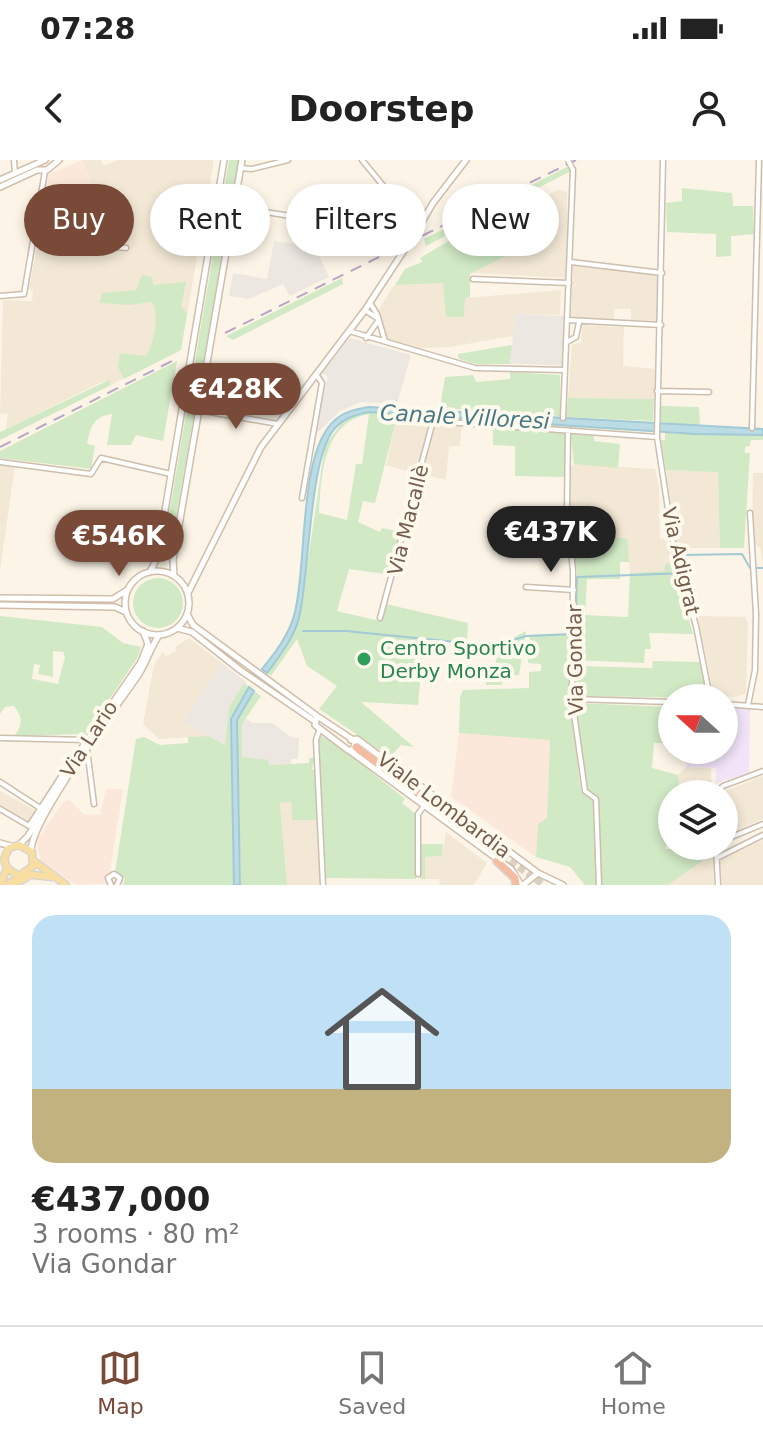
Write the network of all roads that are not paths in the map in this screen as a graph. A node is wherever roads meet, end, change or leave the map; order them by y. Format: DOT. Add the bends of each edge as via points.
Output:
graph roads {
  1 [pos="14,160"];
  2 [pos="59,160"];
  3 [pos="224,160"];
  4 [pos="242,160"];
  5 [pos="288,160"];
  6 [pos="362,160"];
  7 [pos="466,160"];
  8 [pos="568,160"];
  9 [pos="663,160"];
  10 [pos="759,160"];
  11 [pos="44,165"];
  12 [pos="240,168"];
  13 [pos="15,173"];
  14 [pos="0,180"];
  15 [pos="237,184"];
  16 [pos="381,184"];
  17 [pos="0,187"];
  18 [pos="426,217"];
  19 [pos="761,224"];
  20 [pos="30,256"];
  21 [pos="225,256"];
  22 [pos="400,256"];
  23 [pos="571,262"];
  24 [pos="761,266"];
  25 [pos="662,273"];
  26 [pos="473,279"];
  27 [pos="569,283"];
  28 [pos="0,296"];
  29 [pos="370,303"];
  30 [pos="365,310"];
  31 [pos="378,320"];
  32 [pos="568,320"];
  33 [pos="579,321"];
  34 [pos="661,325"];
  35 [pos="349,331"];
  36 [pos="366,338"];
  37 [pos="567,342"];
  38 [pos="386,343"];
  39 [pos="565,370"];
  40 [pos="316,374"];
  41 [pos="756,379"];
  42 [pos="763,379"];
  43 [pos="657,391"];
  44 [pos="709,392"];
  45 [pos="198,410"];
  46 [pos="563,418"];
  47 [pos="278,424"];
  48 [pos="752,428"];
  49 [pos="568,430"];
  50 [pos="657,435"];
  51 [pos="0,462"];
  52 [pos="171,474"];
  53 [pos="302,498"];
  54 [pos="515,510"];
  55 [pos="567,511"];
  56 [pos="750,513"];
  57 [pos="526,532"];
  58 [pos="568,534"];
  59 [pos="150,572"];
  60 [pos="176,576"];
  61 [pos="195,578"];
  62 [pos="526,587"];
  63 [pos="128,590"];
  64 [pos="574,590"];
  65 [pos="188,593"];
  66 [pos="0,598"];
  67 [pos="0,605"];
  68 [pos="127,613"];
  69 [pos="187,614"];
  70 [pos="756,614"];
  71 [pos="763,614"];
  72 [pos="380,618"];
  73 [pos="177,628"];
  74 [pos="143,631"];
  75 [pos="159,635"];
  76 [pos="755,670"];
  77 [pos="763,670"];
  78 [pos="707,684"];
  79 [pos="572,699"];
  80 [pos="658,702"];
  81 [pos="738,705"];
  82 [pos="748,705"];
  83 [pos="763,707"];
  84 [pos="315,718"];
  85 [pos="320,728"];
  86 [pos="0,738"];
  87 [pos="87,740"];
  88 [pos="352,746"];
  89 [pos="87,749"];
  90 [pos="72,763"];
  91 [pos="763,771"];
  92 [pos="0,782"];
  93 [pos="738,782"];
  94 [pos="47,797"];
  95 [pos="31,799"];
  96 [pos="94,804"];
  97 [pos="424,806"];
  98 [pos="40,808"];
  99 [pos="0,809"];
  100 [pos="763,824"];
  101 [pos="738,834"];
  102 [pos="763,835"];
  103 [pos="15,845"];
  104 [pos="0,846"];
  105 [pos="738,848"];
  106 [pos="493,849"];
  107 [pos="31,850"];
  108 [pos="717,860"];
  109 [pos="34,861"];
  110 [pos="497,861"];
  111 [pos="4,866"];
  112 [pos="538,873"];
  113 [pos="25,874"];
  114 [pos="418,874"];
  115 [pos="55,878"];
  116 [pos="0,885"];
  117 [pos="7,885"];
  118 [pos="13,885"];
  119 [pos="66,885"];
  120 [pos="323,885"];
  121 [pos="520,885"];
  122 [pos="563,885"];
  123 [pos="599,885"];
  124 [pos="718,885"];
  1 -- 13 [label="street"];
  2 -- 11 [label="main road"];
  3 -- 52 [label="main road"];
  4 -- 12 [label="main road"];
  5 -- 12 [label="street"];
  6 -- 16 [label="street"];
  7 -- 18 [label="main road"];
  8 -- 23 [label="street, bridge" via="573,170"];
  9 -- 25 [label="street, Via Adigrat"];
  10 -- 19 [label="street"];
  11 -- 13 [label="main road"];
  11 -- 17 [label="main road"];
  12 -- 15 [label="main road"];
  13 -- 14 [label="main road"];
  19 -- 24 [label="street"];
  20 -- 28 [label="street" via="24,294"];
  21 -- 45 [label="main road"];
  22 -- 29 [label="main road, bridge"];
  23 -- 25 [label="street"];
  23 -- 27 [label="street"];
  24 -- 41 [label="street"];
  25 -- 34 [label="street, Via Adigrat"];
  26 -- 27 [label="street"];
  27 -- 32 [label="street"];
  29 -- 30 [label="main road"];
  29 -- 31 [label="street"];
  30 -- 31 [label="street"];
  30 -- 35 [label="main road"];
  31 -- 36 [label="street"];
  31 -- 38 [label="street"];
  32 -- 33 [label="street"];
  32 -- 37 [label="street"];
  33 -- 34 [label="street"];
  33 -- 37 [label="street" via="576,337"];
  34 -- 43 [label="street, Via Adigrat"];
  35 -- 36 [label="street"];
  35 -- 40 [label="main road"];
  36 -- 38 [label="street"];
  37 -- 39 [label="street"];
  38 -- 39 [label="street" via="475,368"];
  39 -- 46 [label="street"];
  40 -- 47 [label="main road"];
  40 -- 53 [label="street" via="322,383"];
  41 -- 42 [label="street"];
  41 -- 48 [label="street"];
  43 -- 44 [label="street"];
  43 -- 50 [label="street, Via Adigrat"];
  45 -- 47 [label="street"];
  45 -- 60 [label="main road" via="173,560"];
  47 -- 61 [label="main road" via="261,447"];
  49 -- 50 [label="street"];
  49 -- 55 [label="street, Via Gondar"];
  49 -- 72 [label="street, Via Macallè" via="433,421"];
  50 -- 78 [label="street, Via Adigrat" via="674,549"];
  51 -- 52 [label="street" via="91,474 101,458"];
  52 -- 59 [label="main road"];
  54 -- 55 [label="street"];
  55 -- 58 [label="street, Via Gondar"];
  56 -- 70 [label="street"];
  57 -- 58 [label="street"];
  58 -- 64 [label="street, Via Gondar"];
  59 -- 60 [label="main road"];
  59 -- 63 [label="main road"];
  60 -- 61 [label="main road"];
  60 -- 65 [label="main road"];
  61 -- 65 [label="main road"];
  62 -- 64 [label="street"];
  63 -- 66 [label="main road" via="113,599"];
  63 -- 68 [label="main road"];
  64 -- 79 [label="street, Via Gondar"];
  65 -- 69 [label="main road"];
  67 -- 68 [label="main road" via="115,607"];
  68 -- 74 [label="main road"];
  69 -- 73 [label="main road"];
  69 -- 84 [label="main road, Viale Lombardia" via="196,627"];
  70 -- 71 [label="street"];
  70 -- 76 [label="street"];
  73 -- 75 [label="main road"];
  73 -- 84 [label="main road, Viale Lombardia" via="192,632"];
  74 -- 75 [label="main road"];
  74 -- 87 [label="main road, Via Lario" via="145,654"];
  75 -- 89 [label="main road, Via Lario"];
  76 -- 77 [label="street"];
  76 -- 82 [label="street"];
  79 -- 80 [label="street"];
  79 -- 123 [label="street, Via Gondar" via="585,791 596,799"];
  81 -- 82 [label="street"];
  82 -- 83 [label="street"];
  84 -- 85 [label="main road, Viale Lombardia"];
  84 -- 88 [label="main road, Viale Lombardia"];
  85 -- 88 [label="main road, Viale Lombardia"];
  85 -- 120 [label="street" via="316,740"];
  86 -- 87 [label="street"];
  87 -- 90 [label="main road, Via Lario"];
  88 -- 97 [label="main road, Viale Lombardia"];
  88 -- 106 [label="highway"];
  88 -- 112 [label="main road, Viale Lombardia" via="357,739"];
  89 -- 96 [label="street"];
  89 -- 107 [label="main road, Via Lario" via="35,834"];
  90 -- 94 [label="street"];
  90 -- 103 [label="main road, Via Lario" via="28,836"];
  91 -- 93 [label="street"];
  92 -- 95 [label="street"];
  94 -- 95 [label="street"];
  94 -- 98 [label="street"];
  95 -- 98 [label="street"];
  97 -- 110 [label="main road, Viale Lombardia"];
  97 -- 114 [label="street" via="418,814"];
  98 -- 99 [label="street" via="29,826"];
  100 -- 101 [label="street"];
  102 -- 105 [label="street"];
  103 -- 104 [label="main road"];
  103 -- 107 [label="main road"];
  103 -- 111 [label="main road"];
  104 -- 111 [label="main road"];
  107 -- 109 [label="main road"];
  108 -- 124 [label="street"];
  109 -- 113 [label="main road"];
  109 -- 115 [label="main road"];
  110 -- 121 [label="highway"];
  111 -- 113 [label="main road"];
  111 -- 116 [label="main road"];
  112 -- 121 [label="main road"];
  112 -- 122 [label="main road, Viale Lombardia"];
  113 -- 115 [label="main road"];
  113 -- 117 [label="main road"];
  113 -- 118 [label="main road"];
  115 -- 119 [label="main road"];
}
